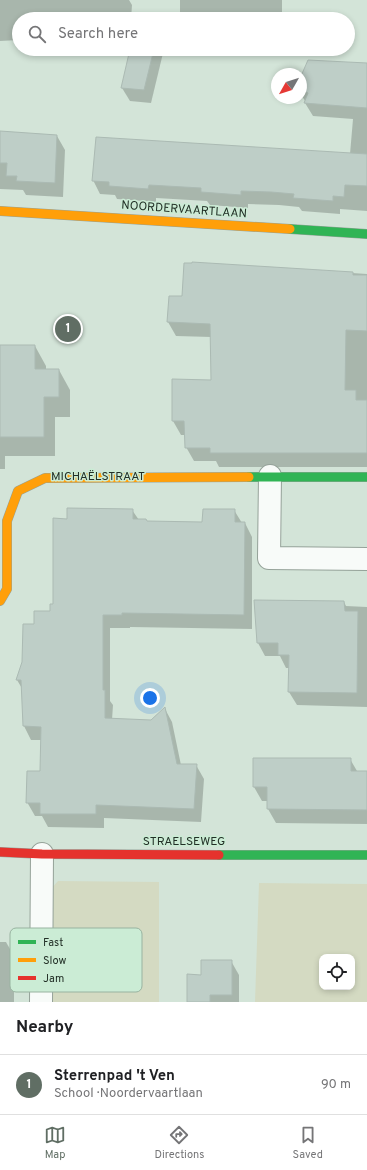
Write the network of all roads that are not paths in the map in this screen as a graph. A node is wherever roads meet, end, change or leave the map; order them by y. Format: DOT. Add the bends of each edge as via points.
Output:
graph roads {
  1 [pos="0,211"];
  2 [pos="367,234"];
  3 [pos="270,476"];
  4 [pos="367,477"];
  5 [pos="367,559"];
  6 [pos="0,601"];
  7 [pos="0,852"];
  8 [pos="42,854"];
  9 [pos="367,855"];
  10 [pos="42,928"];
  11 [pos="41,992"];
  12 [pos="41,1002"];
  1 -- 2 [label="street, NOORDERVAARTLAAN"];
  3 -- 4 [label="street, MICHAËLSTRAAT"];
  3 -- 5 [label="street" via="269,558"];
  3 -- 6 [label="street, MICHAËLSTRAAT" via="45,478 18,492 7,521 7,589"];
  7 -- 8 [label="street, STRAELSEWEG"];
  8 -- 9 [label="street, STRAELSEWEG"];
  8 -- 10 [label="street"];
  11 -- 12 [label="street"];
}
